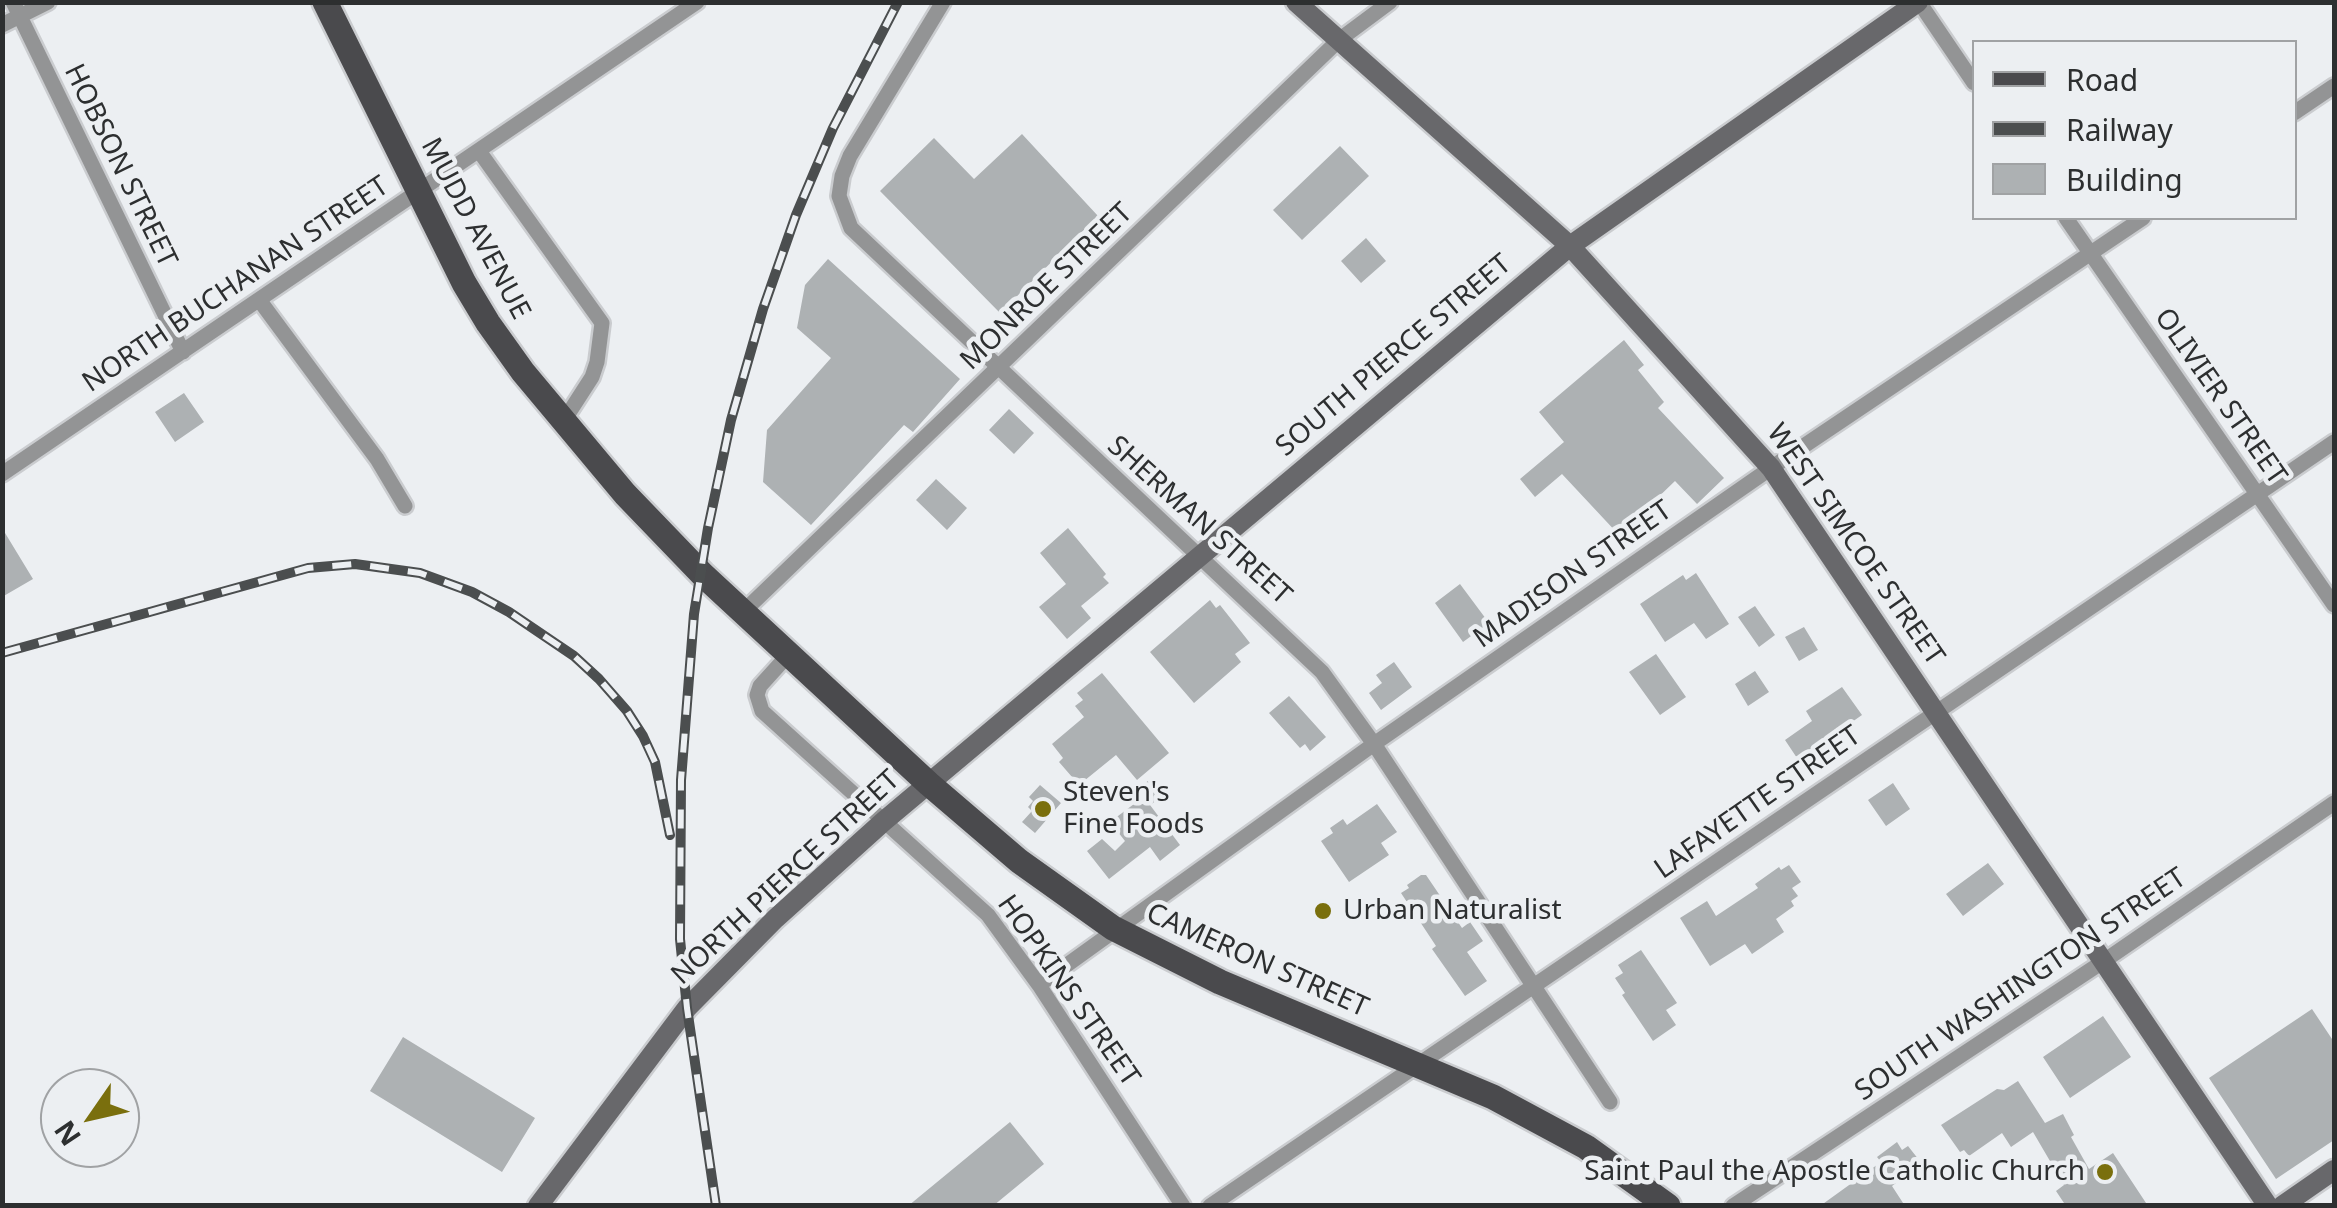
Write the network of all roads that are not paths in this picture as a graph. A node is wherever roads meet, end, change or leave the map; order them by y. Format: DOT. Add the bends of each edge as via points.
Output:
graph roads {
  1 [pos="48,2"];
  2 [pos="697,2"];
  3 [pos="942,2"];
  4 [pos="1296,2"];
  5 [pos="1390,2"];
  6 [pos="1919,2"];
  7 [pos="328,4"];
  8 [pos="678,8"];
  9 [pos="16,9"];
  10 [pos="2,25"];
  11 [pos="1339,40"];
  12 [pos="1972,81"];
  13 [pos="2334,86"];
  14 [pos="2297,111"];
  15 [pos="479,152"];
  16 [pos="418,192"];
  17 [pos="2067,220"];
  18 [pos="2140,220"];
  19 [pos="1570,246"];
  20 [pos="2090,254"];
  21 [pos="260,300"];
  22 [pos="182,352"];
  23 [pos="998,369"];
  24 [pos="563,422"];
  25 [pos="2334,442"];
  26 [pos="601,465"];
  27 [pos="1772,468"];
  28 [pos="2,474"];
  29 [pos="2257,494"];
  30 [pos="405,506"];
  31 [pos="1198,556"];
  32 [pos="2334,605"];
  33 [pos="743,612"];
  34 [pos="790,654"];
  35 [pos="1936,710"];
  36 [pos="1374,744"];
  37 [pos="928,784"];
  38 [pos="2334,802"];
  39 [pos="884,821"];
  40 [pos="1114,928"];
  41 [pos="2104,961"];
  42 [pos="1039,984"];
  43 [pos="1534,987"];
  44 [pos="1418,1065"];
  45 [pos="1610,1102"];
  46 [pos="2334,1170"];
  47 [pos="538,1206"];
  48 [pos="1183,1206"];
  49 [pos="1210,1206"];
  50 [pos="1668,1206"];
  51 [pos="1733,1206"];
  52 [pos="2268,1206"];
  53 [pos="2282,1206"];
  1 -- 9 [label="street"];
  2 -- 8 [label="street, NORTH BUCHANAN STREET"];
  3 -- 23 [label="street, SHERMAN STREET" via="850,156 839,196 859,238"];
  4 -- 11 [label="street, WEST SIMCOE STREET"];
  5 -- 11 [label="street, MONROE STREET"];
  6 -- 12 [label="street"];
  6 -- 19 [label="street, SOUTH PIERCE STREET"];
  7 -- 16 [label="main road, MUDD AVENUE"];
  8 -- 15 [label="street, NORTH BUCHANAN STREET"];
  9 -- 10 [label="street"];
  9 -- 22 [label="street, HOBSON STREET"];
  11 -- 19 [label="street, WEST SIMCOE STREET"];
  11 -- 23 [label="street, MONROE STREET"];
  13 -- 14 [label="street"];
  15 -- 16 [label="street, NORTH BUCHANAN STREET"];
  15 -- 24 [label="street" via="602,323 592,376"];
  16 -- 21 [label="street, NORTH BUCHANAN STREET"];
  16 -- 24 [label="main road, MUDD AVENUE" via="488,324"];
  17 -- 20 [label="street, OLIVIER STREET"];
  18 -- 20 [label="street, MADISON STREET"];
  19 -- 27 [label="street, WEST SIMCOE STREET"];
  19 -- 31 [label="street, SOUTH PIERCE STREET"];
  20 -- 27 [label="street, MADISON STREET"];
  20 -- 29 [label="street, OLIVIER STREET"];
  21 -- 22 [label="street, NORTH BUCHANAN STREET"];
  21 -- 30 [label="street"];
  22 -- 28 [label="street, NORTH BUCHANAN STREET"];
  23 -- 31 [label="street, SHERMAN STREET"];
  23 -- 33 [label="street, MONROE STREET"];
  24 -- 26 [label="main road, MUDD AVENUE"];
  25 -- 29 [label="street, LAFAYETTE STREET"];
  26 -- 33 [label="main road, CAMERON STREET"];
  27 -- 35 [label="street, WEST SIMCOE STREET"];
  27 -- 36 [label="street, MADISON STREET"];
  29 -- 32 [label="street, OLIVIER STREET"];
  29 -- 35 [label="street, LAFAYETTE STREET"];
  31 -- 36 [label="street, SHERMAN STREET" via="1308,656"];
  31 -- 37 [label="street, SOUTH PIERCE STREET"];
  33 -- 34 [label="main road, CAMERON STREET"];
  34 -- 37 [label="main road, CAMERON STREET"];
  34 -- 39 [label="street, HOPKINS STREET" via="760,686 762,711"];
  35 -- 41 [label="street, WEST SIMCOE STREET"];
  35 -- 43 [label="street, LAFAYETTE STREET"];
  36 -- 40 [label="street, MADISON STREET"];
  36 -- 43 [label="street, SHERMAN STREET"];
  37 -- 39 [label="street, NORTH PIERCE STREET"];
  37 -- 40 [label="main road, CAMERON STREET"];
  38 -- 41 [label="street, SOUTH WASHINGTON STREET"];
  39 -- 42 [label="street, HOPKINS STREET" via="988,916"];
  39 -- 47 [label="street, NORTH PIERCE STREET" via="686,1008"];
  40 -- 42 [label="street, MADISON STREET"];
  40 -- 44 [label="main road, CAMERON STREET" via="1220,982"];
  41 -- 51 [label="street, SOUTH WASHINGTON STREET"];
  41 -- 52 [label="street, WEST SIMCOE STREET"];
  42 -- 48 [label="street, HOPKINS STREET"];
  43 -- 44 [label="street, LAFAYETTE STREET"];
  43 -- 45 [label="street, SHERMAN STREET"];
  44 -- 49 [label="street, LAFAYETTE STREET"];
  44 -- 50 [label="main road, CAMERON STREET" via="1586,1147"];
  46 -- 53 [label="street"];
}
